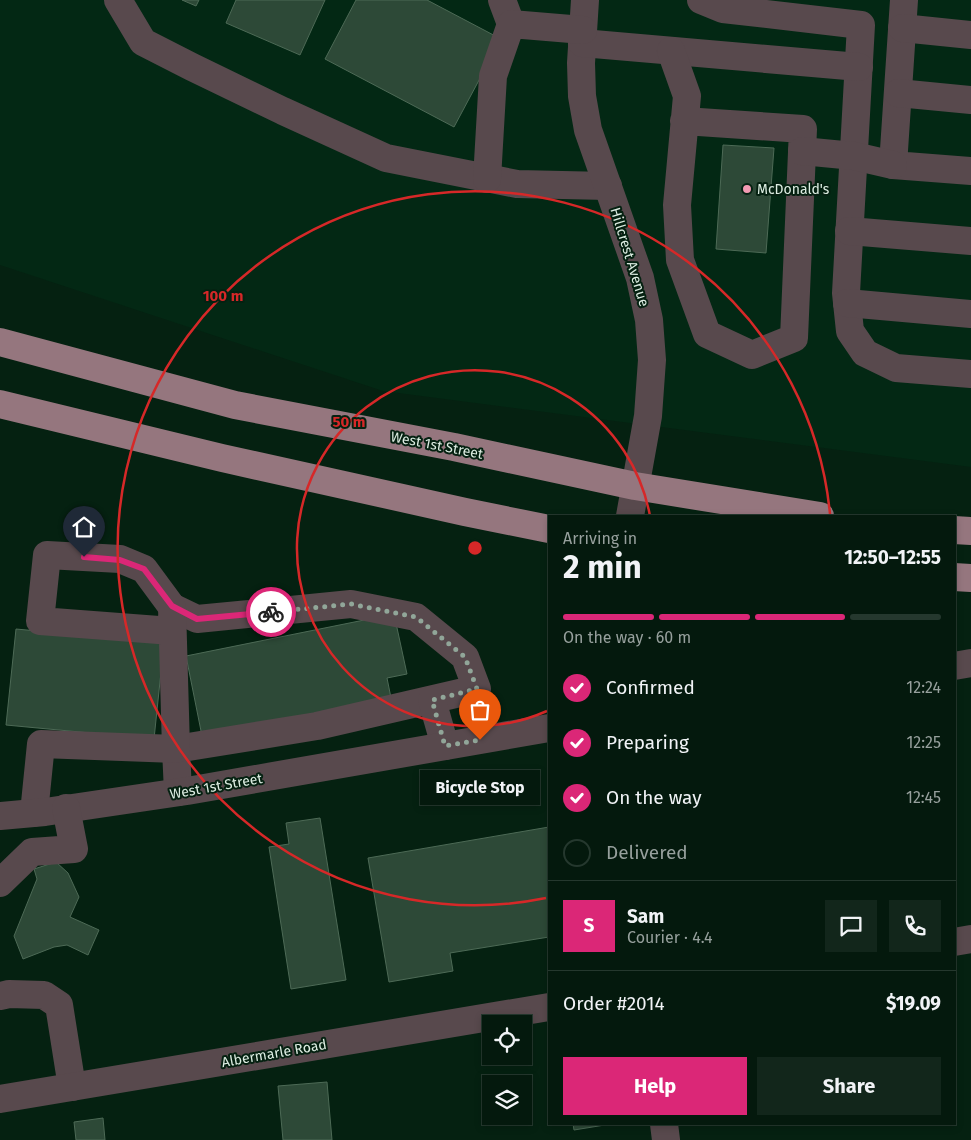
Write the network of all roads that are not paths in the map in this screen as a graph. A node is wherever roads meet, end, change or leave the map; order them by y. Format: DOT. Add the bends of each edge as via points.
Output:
graph roads {
  1 [pos="118,0"];
  2 [pos="584,0"];
  3 [pos="701,0"];
  4 [pos="904,0"];
  5 [pos="507,12"];
  6 [pos="902,28"];
  7 [pos="971,34"];
  8 [pos="582,36"];
  9 [pos="671,51"];
  10 [pos="859,67"];
  11 [pos="898,93"];
  12 [pos="971,100"];
  13 [pos="684,121"];
  14 [pos="802,150"];
  15 [pos="854,156"];
  16 [pos="893,165"];
  17 [pos="971,171"];
  18 [pos="487,179"];
  19 [pos="608,186"];
  20 [pos="849,231"];
  21 [pos="971,241"];
  22 [pos="847,303"];
  23 [pos="971,314"];
  24 [pos="0,342"];
  25 [pos="971,374"];
  26 [pos="0,404"];
  27 [pos="635,486"];
  28 [pos="630,515"];
  29 [pos="814,515"];
  30 [pos="548,529"];
  31 [pos="956,530"];
  32 [pos="971,531"];
  33 [pos="956,578"];
  34 [pos="971,578"];
  35 [pos="971,663"];
  36 [pos="956,666"];
  37 [pos="432,700"];
  38 [pos="548,728"];
  39 [pos="445,746"];
  40 [pos="176,749"];
  41 [pos="178,792"];
  42 [pos="66,808"];
  43 [pos="34,813"];
  44 [pos="0,816"];
  45 [pos="0,883"];
  46 [pos="971,939"];
  47 [pos="956,942"];
  48 [pos="0,996"];
  49 [pos="548,1007"];
  50 [pos="72,1087"];
  51 [pos="0,1099"];
  52 [pos="664,1125"];
  53 [pos="666,1140"];
  1 -- 18 [label="street" via="143,42 201,71 386,158"];
  2 -- 8 [label="street, Hillcrest Avenue"];
  3 -- 10 [label="street" via="722,9 861,25"];
  4 -- 6 [label="street"];
  5 -- 8 [label="street"];
  5 -- 18 [label="street" via="493,76"];
  6 -- 7 [label="street"];
  6 -- 11 [label="street"];
  8 -- 9 [label="street"];
  8 -- 19 [label="street, Hillcrest Avenue" via="582,96 588,130"];
  9 -- 10 [label="street"];
  9 -- 13 [label="street" via="687,96"];
  10 -- 15 [label="street"];
  11 -- 12 [label="street"];
  11 -- 16 [label="street"];
  13 -- 14 [label="street" via="803,129"];
  13 -- 14 [label="street" via="676,205 680,260 707,334 752,355 794,338"];
  14 -- 15 [label="street"];
  15 -- 16 [label="street"];
  15 -- 20 [label="street"];
  16 -- 17 [label="street"];
  18 -- 19 [label="street" via="518,184"];
  19 -- 27 [label="street, Hillcrest Avenue" via="640,278 649,320 652,360 648,416"];
  20 -- 21 [label="street"];
  20 -- 22 [label="street"];
  22 -- 23 [label="street"];
  22 -- 25 [label="street" via="850,331 864,353 896,368"];
  24 -- 27 [label="main road, West 1st Street" via="235,406 454,447"];
  26 -- 30 [label="main road" via="222,458"];
  27 -- 28 [label="street, Hillcrest Avenue"];
  27 -- 29 [label="main road, West 1st Street"];
  31 -- 32 [label="main road"];
  33 -- 34 [label="main road"];
  35 -- 36 [label="street"];
  37 -- 39 [label="street"];
  37 -- 40 [label="street" via="317,726"];
  37 -- 40 [label="street" via="477,689 465,657 416,617 351,604 172,619"];
  38 -- 39 [label="street, West 1st Street"];
  39 -- 41 [label="street, West 1st Street"];
  40 -- 41 [label="street"];
  40 -- 43 [label="street" via="41,744"];
  41 -- 42 [label="street, West 1st Street"];
  42 -- 43 [label="street, West 1st Street"];
  42 -- 45 [label="street" via="74,849 32,852"];
  43 -- 44 [label="street, West 1st Street"];
  46 -- 47 [label="street"];
  48 -- 50 [label="street" via="44,994 59,1005"];
  49 -- 50 [label="street, Albermarle Road"];
  50 -- 51 [label="street, Albermarle Road"];
  52 -- 53 [label="street"];
}
